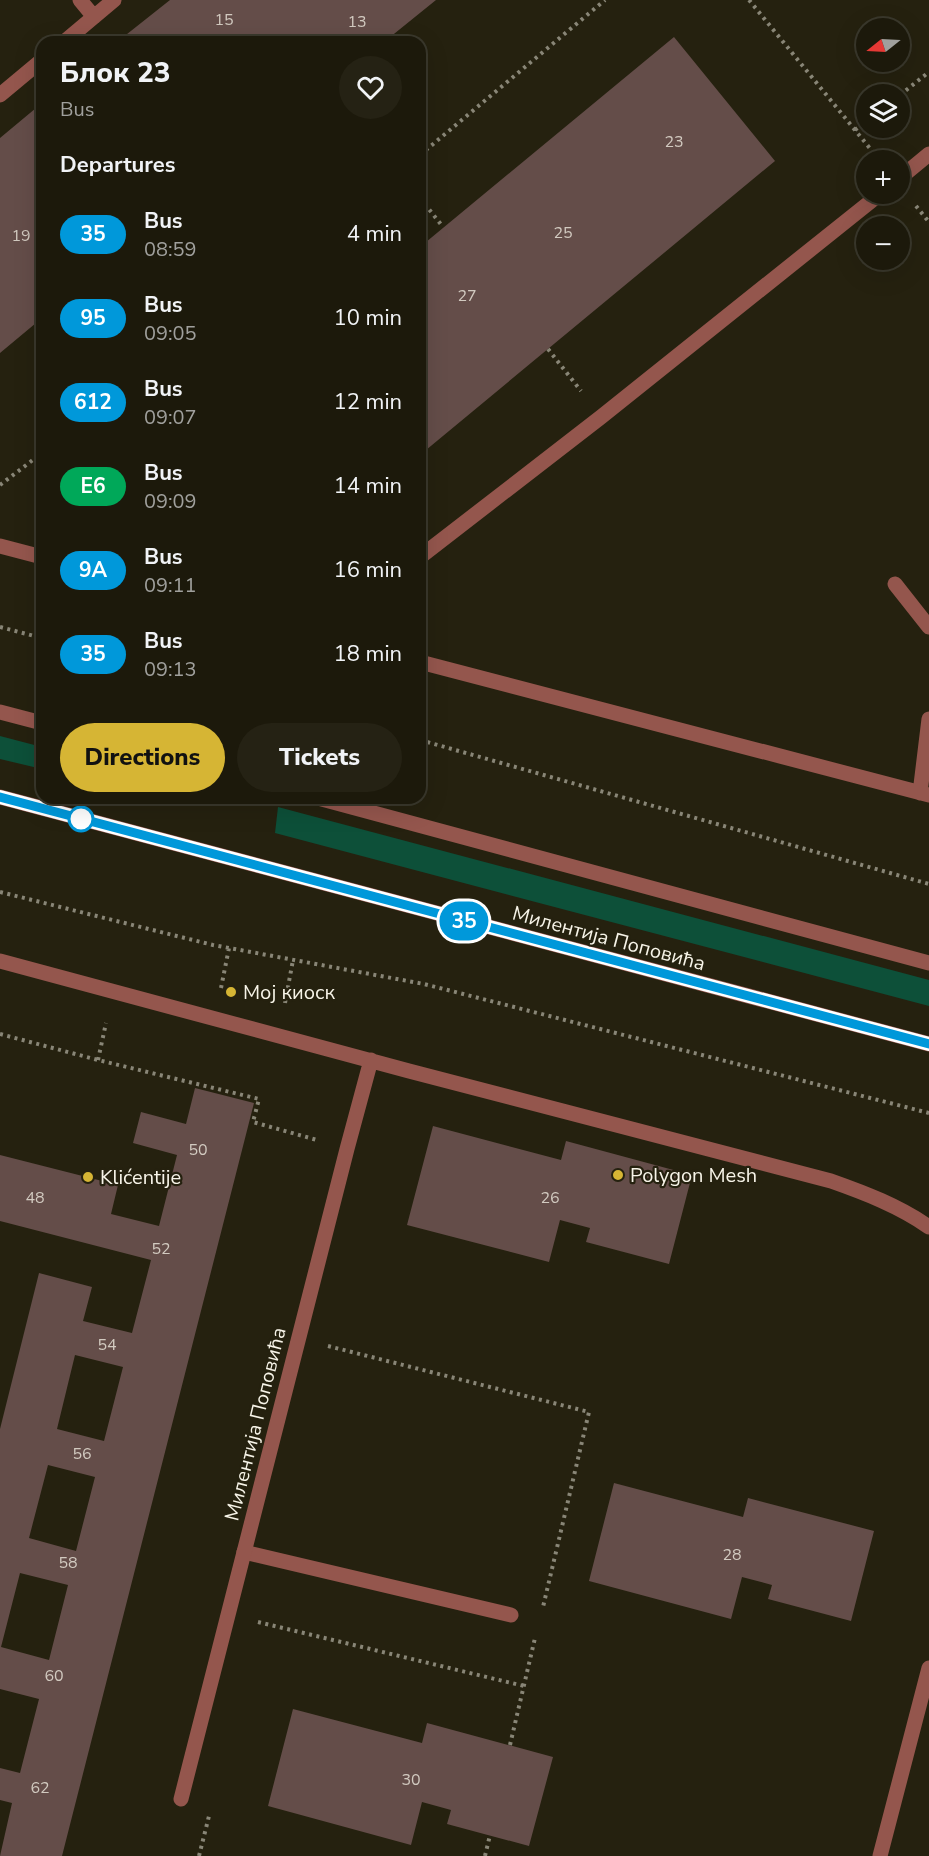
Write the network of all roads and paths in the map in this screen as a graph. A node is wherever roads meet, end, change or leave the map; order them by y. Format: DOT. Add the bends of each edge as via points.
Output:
graph roads {
  1 [pos="81,0"];
  2 [pos="114,0"];
  3 [pos="605,0"];
  4 [pos="748,0"];
  5 [pos="94,17"];
  6 [pos="71,36"];
  7 [pos="36,65"];
  8 [pos="929,72"];
  9 [pos="910,87"];
  10 [pos="0,95"];
  11 [pos="855,130"];
  12 [pos="426,150"];
  13 [pos="872,150"];
  14 [pos="929,154"];
  15 [pos="910,170"];
  16 [pos="867,204"];
  17 [pos="426,206"];
  18 [pos="443,227"];
  19 [pos="548,350"];
  20 [pos="601,417"];
  21 [pos="36,458"];
  22 [pos="0,485"];
  23 [pos="0,546"];
  24 [pos="426,552"];
  25 [pos="36,555"];
  26 [pos="895,584"];
  27 [pos="0,627"];
  28 [pos="929,627"];
  29 [pos="36,636"];
  30 [pos="426,664"];
  31 [pos="0,712"];
  32 [pos="929,719"];
  33 [pos="36,721"];
  34 [pos="426,742"];
  35 [pos="924,794"];
  36 [pos="0,797"];
  37 [pos="340,804"];
  38 [pos="929,884"];
  39 [pos="0,892"];
  40 [pos="228,948"];
  41 [pos="293,960"];
  42 [pos="0,961"];
  43 [pos="929,963"];
  44 [pos="215,1018"];
  45 [pos="0,1034"];
  46 [pos="279,1035"];
  47 [pos="929,1044"];
  48 [pos="371,1060"];
  49 [pos="929,1113"];
  50 [pos="347,1149"];
  51 [pos="929,1227"];
  52 [pos="298,1338"];
  53 [pos="244,1552"];
  54 [pos="228,1614"];
  55 [pos="511,1615"];
  56 [pos="540,1618"];
  57 [pos="537,1629"];
  58 [pos="929,1668"];
  59 [pos="524,1686"];
  60 [pos="510,1745"];
  61 [pos="181,1799"];
  62 [pos="212,1807"];
  63 [pos="490,1835"];
  64 [pos="199,1856"];
  65 [pos="484,1856"];
  66 [pos="879,1856"];
  1 -- 5 [label="street"];
  2 -- 5 [label="street"];
  3 -- 12 [label="path"];
  4 -- 11 [label="path"];
  5 -- 6 [label="street"];
  7 -- 10 [label="street"];
  8 -- 9 [label="path"];
  11 -- 13 [label="path"];
  14 -- 15 [label="street"];
  16 -- 20 [label="street"];
  17 -- 18 [label="path"];
  19 -- 20 [label="path"];
  20 -- 24 [label="street"];
  21 -- 22 [label="path"];
  23 -- 25 [label="street"];
  26 -- 28 [label="street"];
  27 -- 29 [label="path"];
  30 -- 35 [label="street"];
  31 -- 33 [label="street"];
  32 -- 35 [label="street"];
  34 -- 38 [label="path"];
  36 -- 47 [label="street, Милентија Поповића"];
  37 -- 43 [label="street"];
  39 -- 40 [label="path"];
  40 -- 41 [label="path"];
  40 -- 44 [label="path"];
  41 -- 46 [label="path"];
  41 -- 49 [label="path" via="424,984"];
  42 -- 44 [label="street"];
  44 -- 46 [label="street"];
  45 -- 50 [label="path" via="259,1099 253,1122"];
  46 -- 48 [label="street"];
  48 -- 50 [label="street, Милентија Поповића"];
  48 -- 51 [label="street" via="831,1181 871,1195"];
  50 -- 52 [label="street, Милентија Поповића"];
  52 -- 53 [label="street, Милентија Поповића"];
  52 -- 56 [label="path" via="589,1412"];
  53 -- 54 [label="street, Милентија Поповића"];
  53 -- 55 [label="street"];
  54 -- 59 [label="path"];
  54 -- 61 [label="street, Милентија Поповића"];
  57 -- 59 [label="path"];
  58 -- 66 [label="street"];
  59 -- 60 [label="path"];
  62 -- 64 [label="path"];
  63 -- 65 [label="path"];
}
